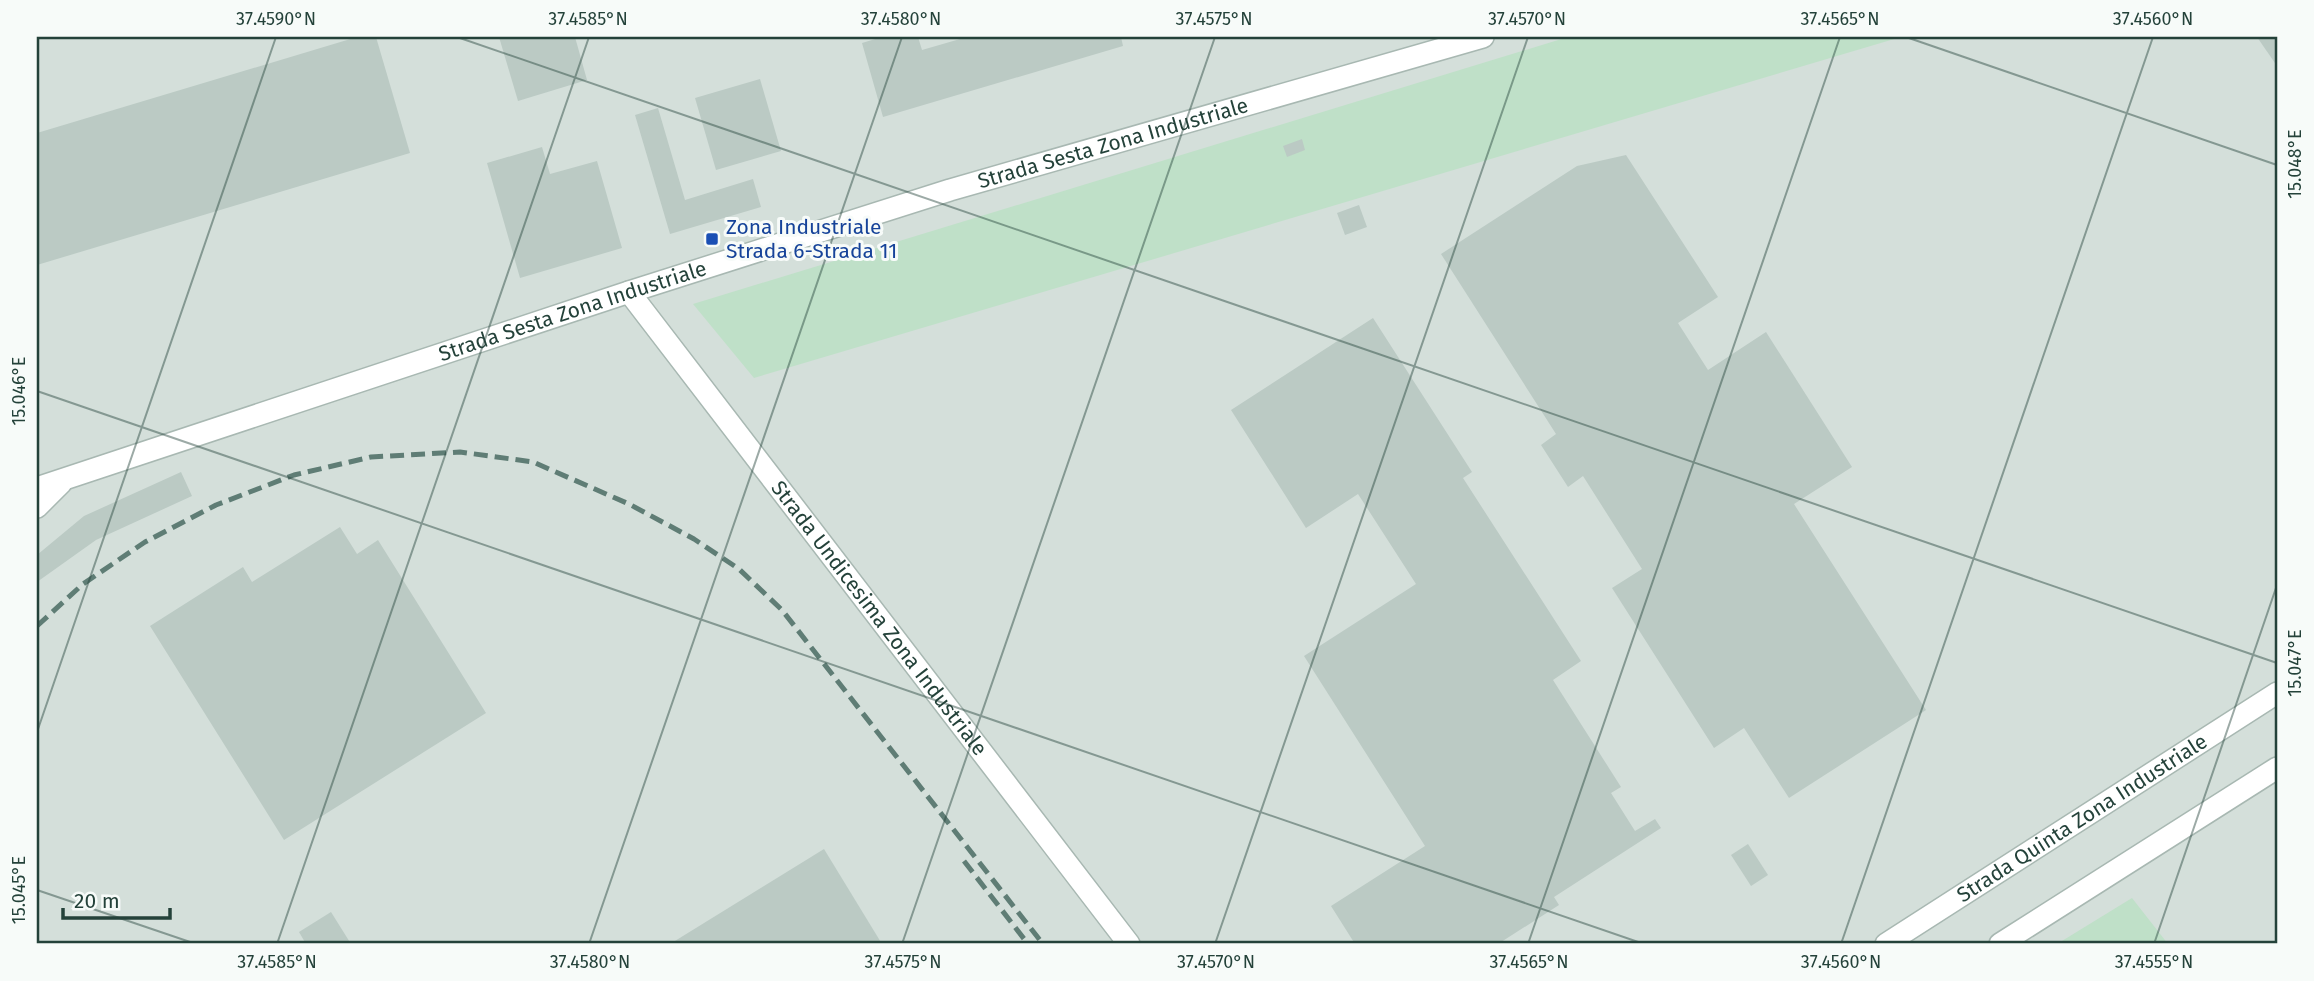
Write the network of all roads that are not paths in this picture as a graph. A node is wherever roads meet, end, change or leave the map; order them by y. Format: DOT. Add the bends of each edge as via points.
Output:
graph roads {
  1 [pos="1483,37"];
  2 [pos="629,292"];
  3 [pos="67,476"];
  4 [pos="37,488"];
  5 [pos="37,507"];
  6 [pos="2277,693"];
  7 [pos="2277,768"];
  8 [pos="1129,944"];
  9 [pos="1886,944"];
  10 [pos="2000,944"];
  1 -- 2 [label="street, Strada Sesta Zona Industriale" via="950,190"];
  2 -- 3 [label="street, Strada Sesta Zona Industriale"];
  2 -- 8 [label="street, Strada Undicesima Zona Industriale"];
  3 -- 4 [label="street, Strada Sesta Zona Industriale"];
  3 -- 5 [label="street"];
  6 -- 9 [label="street, Strada Quinta Zona Industriale"];
  7 -- 10 [label="street"];
}
